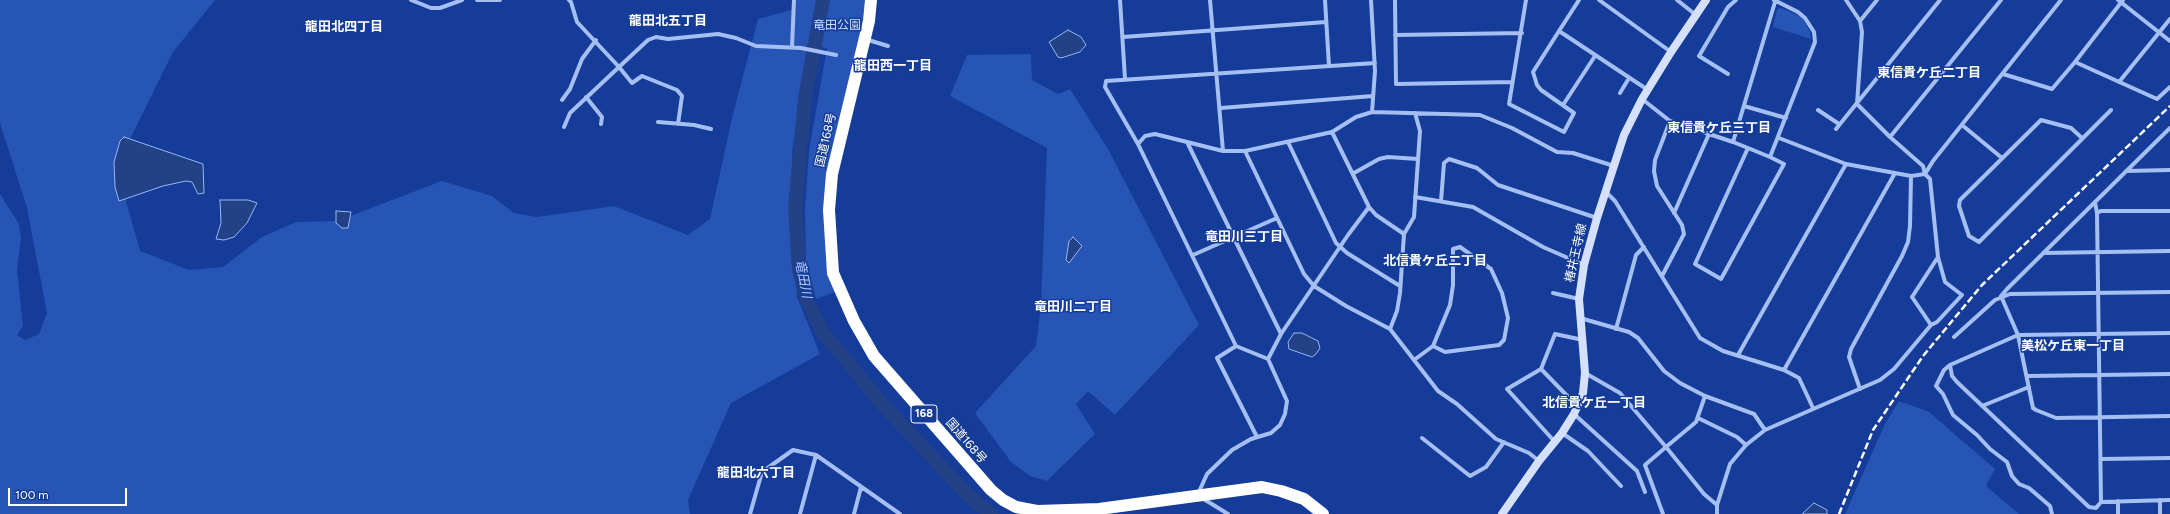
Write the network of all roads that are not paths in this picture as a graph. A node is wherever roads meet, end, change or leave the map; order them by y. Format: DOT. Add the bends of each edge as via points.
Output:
graph roads {
  1 [pos="411,0"];
  2 [pos="462,0"];
  3 [pos="477,0"];
  4 [pos="500,0"];
  5 [pos="569,0"];
  6 [pos="794,0"];
  7 [pos="871,0"];
  8 [pos="1120,0"];
  9 [pos="1210,0"];
  10 [pos="1325,0"];
  11 [pos="1371,0"];
  12 [pos="1395,0"];
  13 [pos="1526,0"];
  14 [pos="1579,0"];
  15 [pos="1599,0"];
  16 [pos="1677,0"];
  17 [pos="1706,0"];
  18 [pos="1736,0"];
  19 [pos="1846,0"];
  20 [pos="1877,0"];
  21 [pos="1940,0"];
  22 [pos="2001,0"];
  23 [pos="2062,0"];
  24 [pos="1775,1"];
  25 [pos="2121,1"];
  26 [pos="1696,15"];
  27 [pos="2170,19"];
  28 [pos="1860,21"];
  29 [pos="1326,22"];
  30 [pos="1212,29"];
  31 [pos="1559,31"];
  32 [pos="2159,32"];
  33 [pos="1522,33"];
  34 [pos="1395,35"];
  35 [pos="1123,37"];
  36 [pos="865,39"];
  37 [pos="596,40"];
  38 [pos="2170,41"];
  39 [pos="888,46"];
  40 [pos="792,47"];
  41 [pos="1671,52"];
  42 [pos="836,56"];
  43 [pos="1595,56"];
  44 [pos="2075,62"];
  45 [pos="1375,63"];
  46 [pos="1329,66"];
  47 [pos="619,67"];
  48 [pos="1216,73"];
  49 [pos="1728,74"];
  50 [pos="2003,74"];
  51 [pos="1630,78"];
  52 [pos="1125,79"];
  53 [pos="1512,82"];
  54 [pos="2119,82"];
  55 [pos="2170,88"];
  56 [pos="1648,90"];
  57 [pos="1620,93"];
  58 [pos="1373,96"];
  59 [pos="586,97"];
  60 [pos="1642,99"];
  61 [pos="562,100"];
  62 [pos="1857,104"];
  63 [pos="1563,105"];
  64 [pos="1744,106"];
  65 [pos="1221,108"];
  66 [pos="1818,110"];
  67 [pos="2111,110"];
  68 [pos="1372,112"];
  69 [pos="1415,113"];
  70 [pos="1786,118"];
  71 [pos="1670,121"];
  72 [pos="658,122"];
  73 [pos="601,124"];
  74 [pos="678,124"];
  75 [pos="1839,124"];
  76 [pos="1962,125"];
  77 [pos="564,127"];
  78 [pos="2170,128"];
  79 [pos="711,129"];
  80 [pos="1836,129"];
  81 [pos="1332,132"];
  82 [pos="1709,134"];
  83 [pos="1890,137"];
  84 [pos="1779,138"];
  85 [pos="2082,138"];
  86 [pos="1288,142"];
  87 [pos="1732,142"];
  88 [pos="1138,144"];
  89 [pos="1188,144"];
  90 [pos="1748,148"];
  91 [pos="1223,151"];
  92 [pos="1245,151"];
  93 [pos="1770,157"];
  94 [pos="2002,158"];
  95 [pos="1418,159"];
  96 [pos="1846,164"];
  97 [pos="1614,166"];
  98 [pos="2170,170"];
  99 [pos="2126,171"];
  100 [pos="1354,173"];
  101 [pos="1895,173"];
  102 [pos="1925,174"];
  103 [pos="1911,176"];
  104 [pos="1606,192"];
  105 [pos="1416,197"];
  106 [pos="1441,201"];
  107 [pos="2095,202"];
  108 [pos="1369,207"];
  109 [pos="2170,211"];
  110 [pos="1674,213"];
  111 [pos="2097,213"];
  112 [pos="1277,218"];
  113 [pos="1597,218"];
  114 [pos="1404,234"];
  115 [pos="1233,237"];
  116 [pos="1340,247"];
  117 [pos="1644,247"];
  118 [pos="2170,251"];
  119 [pos="2098,252"];
  120 [pos="2043,253"];
  121 [pos="1193,255"];
  122 [pos="1938,257"];
  123 [pos="1584,265"];
  124 [pos="1662,276"];
  125 [pos="1314,286"];
  126 [pos="1400,286"];
  127 [pos="2170,292"];
  128 [pos="1553,293"];
  129 [pos="2099,293"];
  130 [pos="2001,296"];
  131 [pos="1579,299"];
  132 [pos="1580,318"];
  133 [pos="1931,325"];
  134 [pos="1390,329"];
  135 [pos="1616,329"];
  136 [pos="2170,333"];
  137 [pos="1281,334"];
  138 [pos="2099,334"];
  139 [pos="2018,335"];
  140 [pos="1954,337"];
  141 [pos="1583,340"];
  142 [pos="1236,346"];
  143 [pos="1433,346"];
  144 [pos="1738,355"];
  145 [pos="1268,359"];
  146 [pos="1414,360"];
  147 [pos="1950,365"];
  148 [pos="1541,369"];
  149 [pos="1784,370"];
  150 [pos="1586,373"];
  151 [pos="2170,374"];
  152 [pos="2099,375"];
  153 [pos="2028,376"];
  154 [pos="2029,387"];
  155 [pos="1860,389"];
  156 [pos="1705,396"];
  157 [pos="1982,406"];
  158 [pos="1813,408"];
  159 [pos="1576,410"];
  160 [pos="2100,416"];
  161 [pos="2170,416"];
  162 [pos="1698,418"];
  163 [pos="1765,430"];
  164 [pos="1562,433"];
  165 [pos="1257,437"];
  166 [pos="1422,438"];
  167 [pos="1504,442"];
  168 [pos="1555,442"];
  169 [pos="1746,445"];
  170 [pos="1666,447"];
  171 [pos="816,455"];
  172 [pos="2170,458"];
  173 [pos="2101,459"];
  174 [pos="1539,461"];
  175 [pos="1621,486"];
  176 [pos="861,487"];
  177 [pos="1645,492"];
  178 [pos="1198,495"];
  179 [pos="2160,500"];
  180 [pos="2170,500"];
  181 [pos="2118,501"];
  182 [pos="2101,502"];
  183 [pos="1717,506"];
  184 [pos="750,514"];
  185 [pos="800,514"];
  186 [pos="854,514"];
  187 [pos="900,514"];
  188 [pos="1228,514"];
  189 [pos="1322,514"];
  190 [pos="1502,514"];
  191 [pos="1663,514"];
  192 [pos="1717,514"];
  193 [pos="2052,514"];
  194 [pos="2118,514"];
  195 [pos="2160,514"];
  1 -- 2 [label="street" via="431,8 440,8"];
  3 -- 4 [label="street"];
  5 -- 37 [label="street" via="577,22"];
  6 -- 40 [label="street"];
  7 -- 36 [label="highway, 国道168号 / 168"];
  8 -- 35 [label="street"];
  9 -- 30 [label="street"];
  10 -- 29 [label="street"];
  11 -- 45 [label="street"];
  12 -- 34 [label="street"];
  13 -- 33 [label="street"];
  14 -- 31 [label="street"];
  15 -- 41 [label="street"];
  16 -- 26 [label="street"];
  17 -- 26 [label="main road, 椿井王寺線"];
  18 -- 49 [label="street" via="1728,7 1699,56"];
  19 -- 28 [label="street"];
  20 -- 28 [label="street"];
  21 -- 62 [label="street"];
  22 -- 83 [label="street"];
  23 -- 50 [label="street"];
  24 -- 64 [label="street"];
  24 -- 70 [label="street" via="1805,18 1814,32 1815,42"];
  25 -- 32 [label="street"];
  25 -- 44 [label="street"];
  26 -- 41 [label="main road, 椿井王寺線"];
  27 -- 32 [label="street"];
  28 -- 62 [label="street" via="1862,32"];
  29 -- 30 [label="street"];
  29 -- 46 [label="street"];
  30 -- 35 [label="street"];
  30 -- 48 [label="street"];
  31 -- 43 [label="street"];
  31 -- 63 [label="street" via="1533,72 1537,85"];
  32 -- 38 [label="street"];
  32 -- 54 [label="street"];
  33 -- 34 [label="street"];
  33 -- 53 [label="street"];
  34 -- 53 [label="street" via="1396,84"];
  35 -- 52 [label="street"];
  36 -- 39 [label="street"];
  36 -- 178 [label="highway, 国道168号 / 168" via="832,174 829,210 833,273 854,321 874,356 991,490 1015,508 1037,511 1099,509"];
  37 -- 47 [label="street"];
  37 -- 61 [label="street" via="582,59 570,89"];
  40 -- 42 [label="street"];
  40 -- 47 [label="street" via="756,46 724,34 668,39 656,37 648,40"];
  41 -- 56 [label="main road, 椿井王寺線"];
  43 -- 51 [label="street"];
  43 -- 63 [label="street"];
  44 -- 50 [label="street" via="2052,89"];
  44 -- 54 [label="street"];
  45 -- 46 [label="street"];
  45 -- 58 [label="street"];
  46 -- 48 [label="street"];
  47 -- 59 [label="street"];
  47 -- 74 [label="street" via="632,83 642,76 677,90 682,96"];
  48 -- 52 [label="street"];
  48 -- 65 [label="street"];
  50 -- 76 [label="street"];
  51 -- 56 [label="street"];
  51 -- 57 [label="street"];
  52 -- 88 [label="street" via="1106,81 1104,87"];
  53 -- 63 [label="street" via="1509,104 1564,132 1574,113"];
  54 -- 55 [label="street" via="2157,99"];
  56 -- 60 [label="main road, 椿井王寺線"];
  58 -- 65 [label="street"];
  58 -- 68 [label="street"];
  59 -- 73 [label="street" via="602,117"];
  59 -- 77 [label="street" via="570,113"];
  60 -- 71 [label="street"];
  60 -- 97 [label="main road, 椿井王寺線" via="1624,135"];
  62 -- 75 [label="street"];
  62 -- 83 [label="street"];
  64 -- 70 [label="street"];
  64 -- 87 [label="street"];
  65 -- 91 [label="street"];
  66 -- 75 [label="street"];
  67 -- 85 [label="street"];
  68 -- 69 [label="street"];
  68 -- 81 [label="street" via="1356,117"];
  69 -- 95 [label="street" via="1420,131"];
  69 -- 97 [label="street" via="1480,115 1512,128 1557,152 1573,153"];
  70 -- 84 [label="street"];
  71 -- 82 [label="street"];
  71 -- 110 [label="street" via="1655,160 1654,171 1657,186"];
  72 -- 74 [label="street"];
  74 -- 79 [label="street"];
  75 -- 80 [label="street"];
  76 -- 94 [label="street"];
  76 -- 102 [label="street"];
  78 -- 99 [label="street"];
  81 -- 86 [label="street"];
  81 -- 100 [label="street"];
  82 -- 87 [label="street"];
  82 -- 110 [label="street"];
  83 -- 102 [label="street" via="1923,166"];
  84 -- 93 [label="street"];
  84 -- 96 [label="street"];
  85 -- 94 [label="street" via="2071,128 2041,120"];
  85 -- 94 [label="street" via="1979,242 1969,236 1958,206 1960,200"];
  86 -- 92 [label="street"];
  86 -- 116 [label="street"];
  87 -- 90 [label="street"];
  88 -- 89 [label="street" via="1145,136 1155,134"];
  88 -- 121 [label="street"];
  89 -- 91 [label="street"];
  89 -- 115 [label="street"];
  90 -- 93 [label="street"];
  90 -- 93 [label="street" via="1695,264 1721,279 1784,164"];
  91 -- 92 [label="street"];
  92 -- 112 [label="street"];
  95 -- 100 [label="street" via="1388,157 1379,159"];
  95 -- 105 [label="street"];
  96 -- 101 [label="street"];
  96 -- 144 [label="street"];
  97 -- 104 [label="main road, 椿井王寺線"];
  98 -- 99 [label="street"];
  99 -- 107 [label="street"];
  100 -- 108 [label="street"];
  101 -- 103 [label="street"];
  101 -- 149 [label="street"];
  102 -- 103 [label="street"];
  102 -- 122 [label="street" via="1930,179"];
  103 -- 155 [label="street" via="1908,242 1851,349 1850,357"];
  104 -- 113 [label="main road, 椿井王寺線"];
  104 -- 117 [label="street" via="1616,201"];
  105 -- 106 [label="street"];
  105 -- 114 [label="street" via="1414,217"];
  106 -- 113 [label="street" via="1444,163 1449,159 1477,168 1498,185"];
  106 -- 123 [label="street" via="1473,207 1543,247"];
  107 -- 111 [label="street"];
  107 -- 120 [label="street"];
  108 -- 114 [label="street" via="1376,216"];
  108 -- 116 [label="street"];
  109 -- 111 [label="street"];
  110 -- 124 [label="street" via="1682,225 1684,234"];
  111 -- 119 [label="street"];
  112 -- 115 [label="street"];
  112 -- 125 [label="street" via="1304,274"];
  113 -- 123 [label="main road, 椿井王寺線"];
  114 -- 126 [label="street"];
  115 -- 121 [label="street"];
  115 -- 137 [label="street"];
  116 -- 125 [label="street"];
  116 -- 126 [label="street"];
  117 -- 124 [label="street"];
  117 -- 135 [label="street" via="1636,255"];
  118 -- 119 [label="street"];
  119 -- 120 [label="street"];
  119 -- 129 [label="street"];
  120 -- 130 [label="street"];
  121 -- 142 [label="street"];
  122 -- 133 [label="street" via="1912,297"];
  122 -- 133 [label="street" via="1945,282 1962,295 1937,322"];
  123 -- 131 [label="main road, 椿井王寺線"];
  124 -- 144 [label="street" via="1700,338 1723,351"];
  125 -- 134 [label="street"];
  125 -- 137 [label="street"];
  126 -- 134 [label="street" via="1397,311"];
  127 -- 129 [label="street"];
  128 -- 131 [label="street"];
  129 -- 130 [label="street"];
  129 -- 138 [label="street"];
  130 -- 139 [label="street"];
  130 -- 140 [label="street"];
  131 -- 132 [label="main road, 椿井王寺線"];
  132 -- 135 [label="street"];
  132 -- 141 [label="main road, 椿井王寺線"];
  133 -- 155 [label="street" via="1894,369 1880,380"];
  134 -- 146 [label="street"];
  135 -- 156 [label="street" via="1629,332 1638,338 1664,371"];
  136 -- 138 [label="street"];
  137 -- 145 [label="street"];
  138 -- 139 [label="street"];
  138 -- 152 [label="street"];
  139 -- 147 [label="street"];
  139 -- 153 [label="street"];
  141 -- 148 [label="street" via="1555,334"];
  141 -- 150 [label="main road, 椿井王寺線"];
  142 -- 145 [label="street"];
  142 -- 165 [label="street" via="1217,358"];
  143 -- 143 [label="street" via="1445,352 1499,345 1504,340 1508,318 1506,304 1491,269 1460,247 1453,249 1450,305"];
  143 -- 146 [label="street"];
  144 -- 149 [label="street"];
  145 -- 165 [label="street" via="1287,401 1286,414 1280,425 1271,433"];
  146 -- 167 [label="street" via="1438,391"];
  147 -- 157 [label="street" via="1952,376"];
  147 -- 193 [label="street" via="1936,386 1953,415 2007,462 2012,476 2050,506"];
  148 -- 159 [label="street"];
  148 -- 168 [label="street" via="1507,389"];
  149 -- 158 [label="street" via="1799,378"];
  150 -- 159 [label="main road, 椿井王寺線" via="1583,393"];
  150 -- 170 [label="street" via="1620,393"];
  151 -- 152 [label="street"];
  152 -- 153 [label="street"];
  152 -- 160 [label="street"];
  153 -- 154 [label="street"];
  154 -- 157 [label="street"];
  154 -- 160 [label="street" via="2033,408 2036,410 2056,418"];
  155 -- 158 [label="street"];
  156 -- 162 [label="street"];
  156 -- 163 [label="street" via="1754,414"];
  157 -- 182 [label="street" via="2080,501 2096,508"];
  158 -- 163 [label="street"];
  159 -- 164 [label="main road, 椿井王寺線"];
  159 -- 177 [label="street" via="1637,471"];
  160 -- 161 [label="street"];
  160 -- 173 [label="street"];
  162 -- 169 [label="street" via="1737,437"];
  162 -- 170 [label="street"];
  163 -- 169 [label="street"];
  164 -- 168 [label="main road, 椿井王寺線"];
  164 -- 175 [label="street" via="1588,451"];
  165 -- 178 [label="street" via="1232,450 1220,460 1207,474"];
  166 -- 167 [label="street" via="1470,476 1486,467"];
  167 -- 174 [label="street" via="1529,453"];
  168 -- 174 [label="main road, 椿井王寺線"];
  169 -- 183 [label="street" via="1730,464"];
  170 -- 183 [label="street"];
  170 -- 191 [label="street" via="1645,465"];
  171 -- 176 [label="street"];
  171 -- 184 [label="street" via="793,450 762,472"];
  171 -- 185 [label="street"];
  172 -- 173 [label="street"];
  173 -- 182 [label="street"];
  174 -- 190 [label="main road, 椿井王寺線"];
  176 -- 186 [label="street"];
  176 -- 187 [label="street"];
  178 -- 188 [label="street"];
  178 -- 189 [label="highway, 国道168号 / 168" via="1262,487 1304,499"];
  179 -- 180 [label="street"];
  179 -- 181 [label="street"];
  179 -- 195 [label="street"];
  181 -- 182 [label="street"];
  181 -- 194 [label="street"];
  183 -- 192 [label="street"];
}
